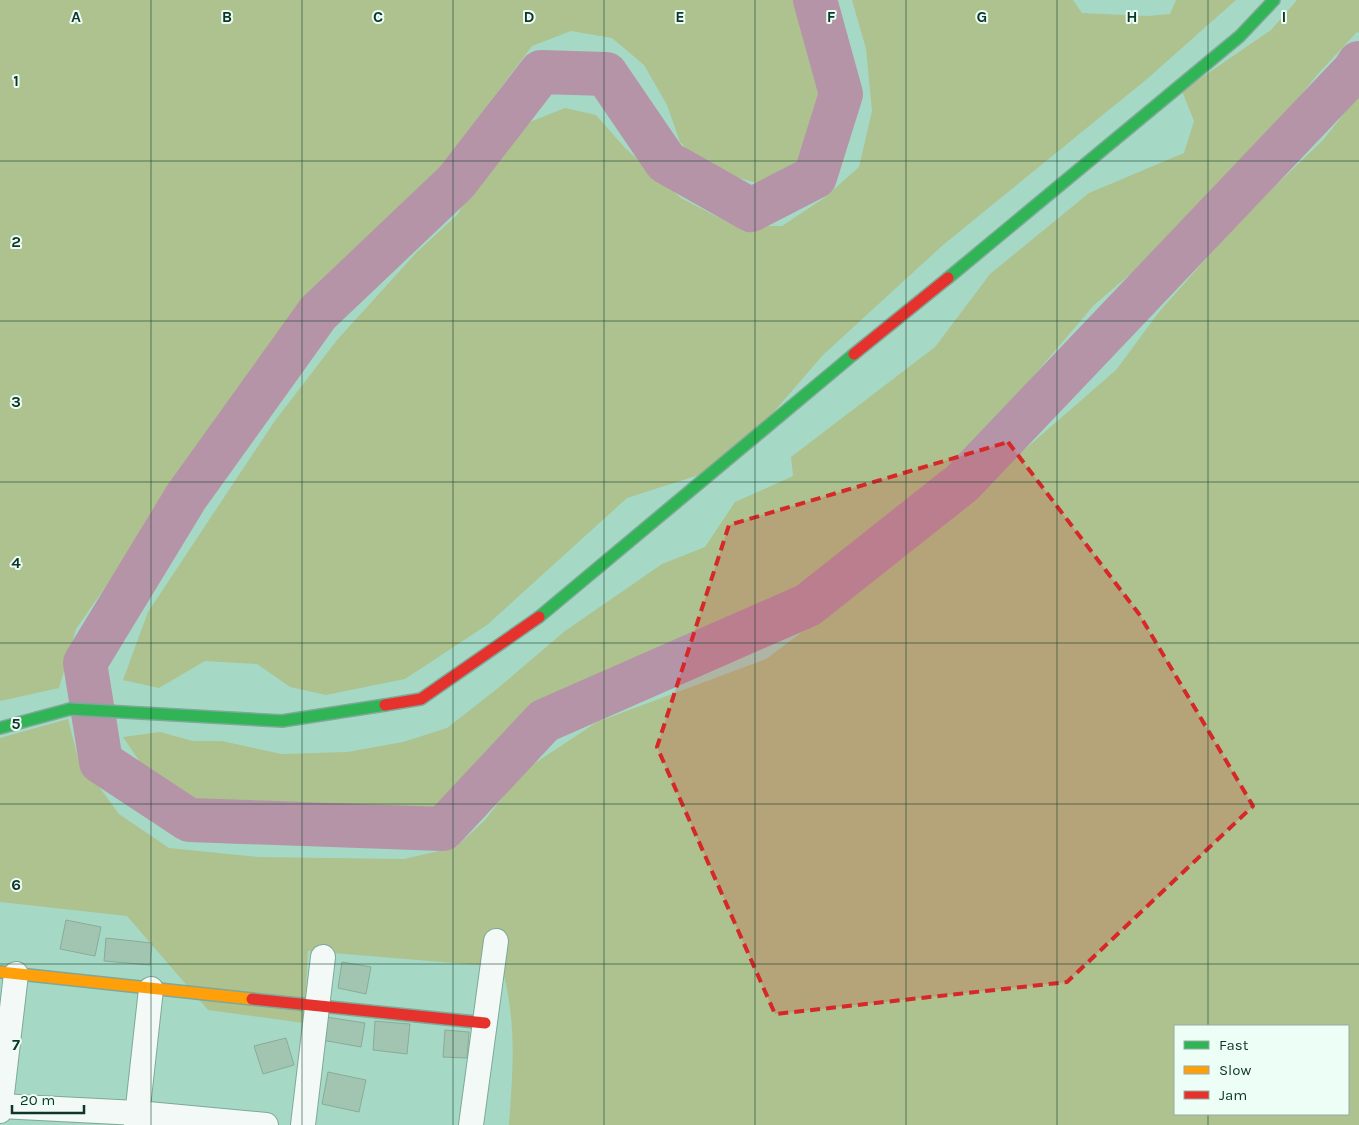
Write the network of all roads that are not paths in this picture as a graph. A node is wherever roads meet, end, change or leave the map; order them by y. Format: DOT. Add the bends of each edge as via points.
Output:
graph roads {
  1 [pos="1274,0"];
  2 [pos="0,728"];
  3 [pos="496,941"];
  4 [pos="323,957"];
  5 [pos="8,973"];
  6 [pos="151,988"];
  7 [pos="317,1006"];
  8 [pos="485,1023"];
  9 [pos="0,1106"];
  10 [pos="0,1111"];
  11 [pos="136,1119"];
  12 [pos="266,1125"];
  13 [pos="303,1125"];
  14 [pos="471,1125"];
  1 -- 2 [label="street" via="1240,36 547,612 421,699 282,721 70,709"];
  3 -- 8 [label="street"];
  4 -- 7 [label="street"];
  5 -- 6 [label="street"];
  5 -- 9 [label="street"];
  6 -- 7 [label="street"];
  6 -- 11 [label="street"];
  7 -- 8 [label="street"];
  7 -- 13 [label="street"];
  8 -- 14 [label="street"];
  9 -- 10 [label="street"];
  9 -- 11 [label="street"];
  11 -- 12 [label="street"];
}
